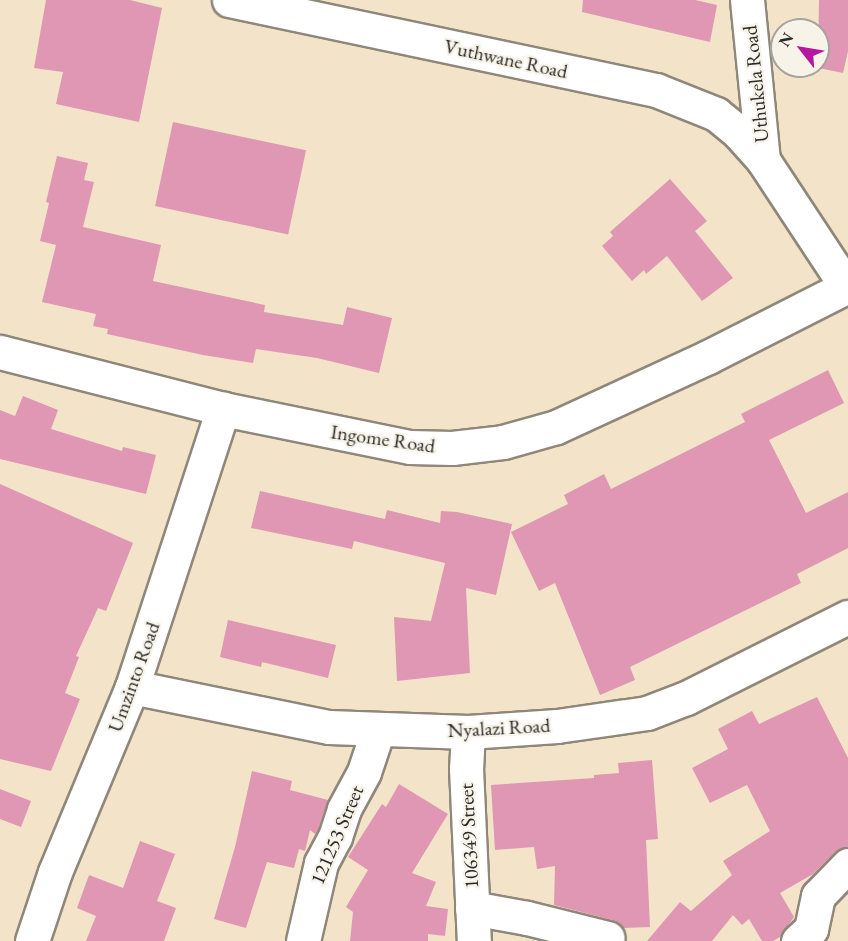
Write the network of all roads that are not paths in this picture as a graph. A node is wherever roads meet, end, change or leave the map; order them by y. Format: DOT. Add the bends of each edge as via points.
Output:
graph roads {
  1 [pos="229,0"];
  2 [pos="747,0"];
  3 [pos="763,160"];
  4 [pos="847,286"];
  5 [pos="0,352"];
  6 [pos="223,409"];
  7 [pos="848,617"];
  8 [pos="132,687"];
  9 [pos="378,730"];
  10 [pos="468,732"];
  11 [pos="848,865"];
  12 [pos="472,908"];
  13 [pos="804,935"];
  14 [pos="608,938"];
  15 [pos="32,941"];
  16 [pos="303,941"];
  17 [pos="474,941"];
  1 -- 3 [label="street, Vuthwane Road" via="657,90 716,114"];
  2 -- 3 [label="street, Uthukela Road"];
  3 -- 4 [label="street, Uthukela Road"];
  4 -- 6 [label="street, Ingome Road" via="635,392 556,427 503,442 452,448 410,447"];
  5 -- 6 [label="street, Ingome Road"];
  6 -- 8 [label="street, Umzinto Road"];
  7 -- 10 [label="street, Nyalazi Road" via="686,698 647,713 556,726"];
  8 -- 9 [label="street, Nyalazi Road" via="288,721"];
  8 -- 15 [label="street, Umzinto Road" via="55,872"];
  9 -- 10 [label="street, Nyalazi Road"];
  9 -- 16 [label="street, 121253 Street" via="368,763 318,871"];
  10 -- 12 [label="street, 106349 Street"];
  11 -- 13 [label="street" via="818,896"];
  12 -- 14 [label="street"];
  12 -- 17 [label="street, 106349 Street"];
}
